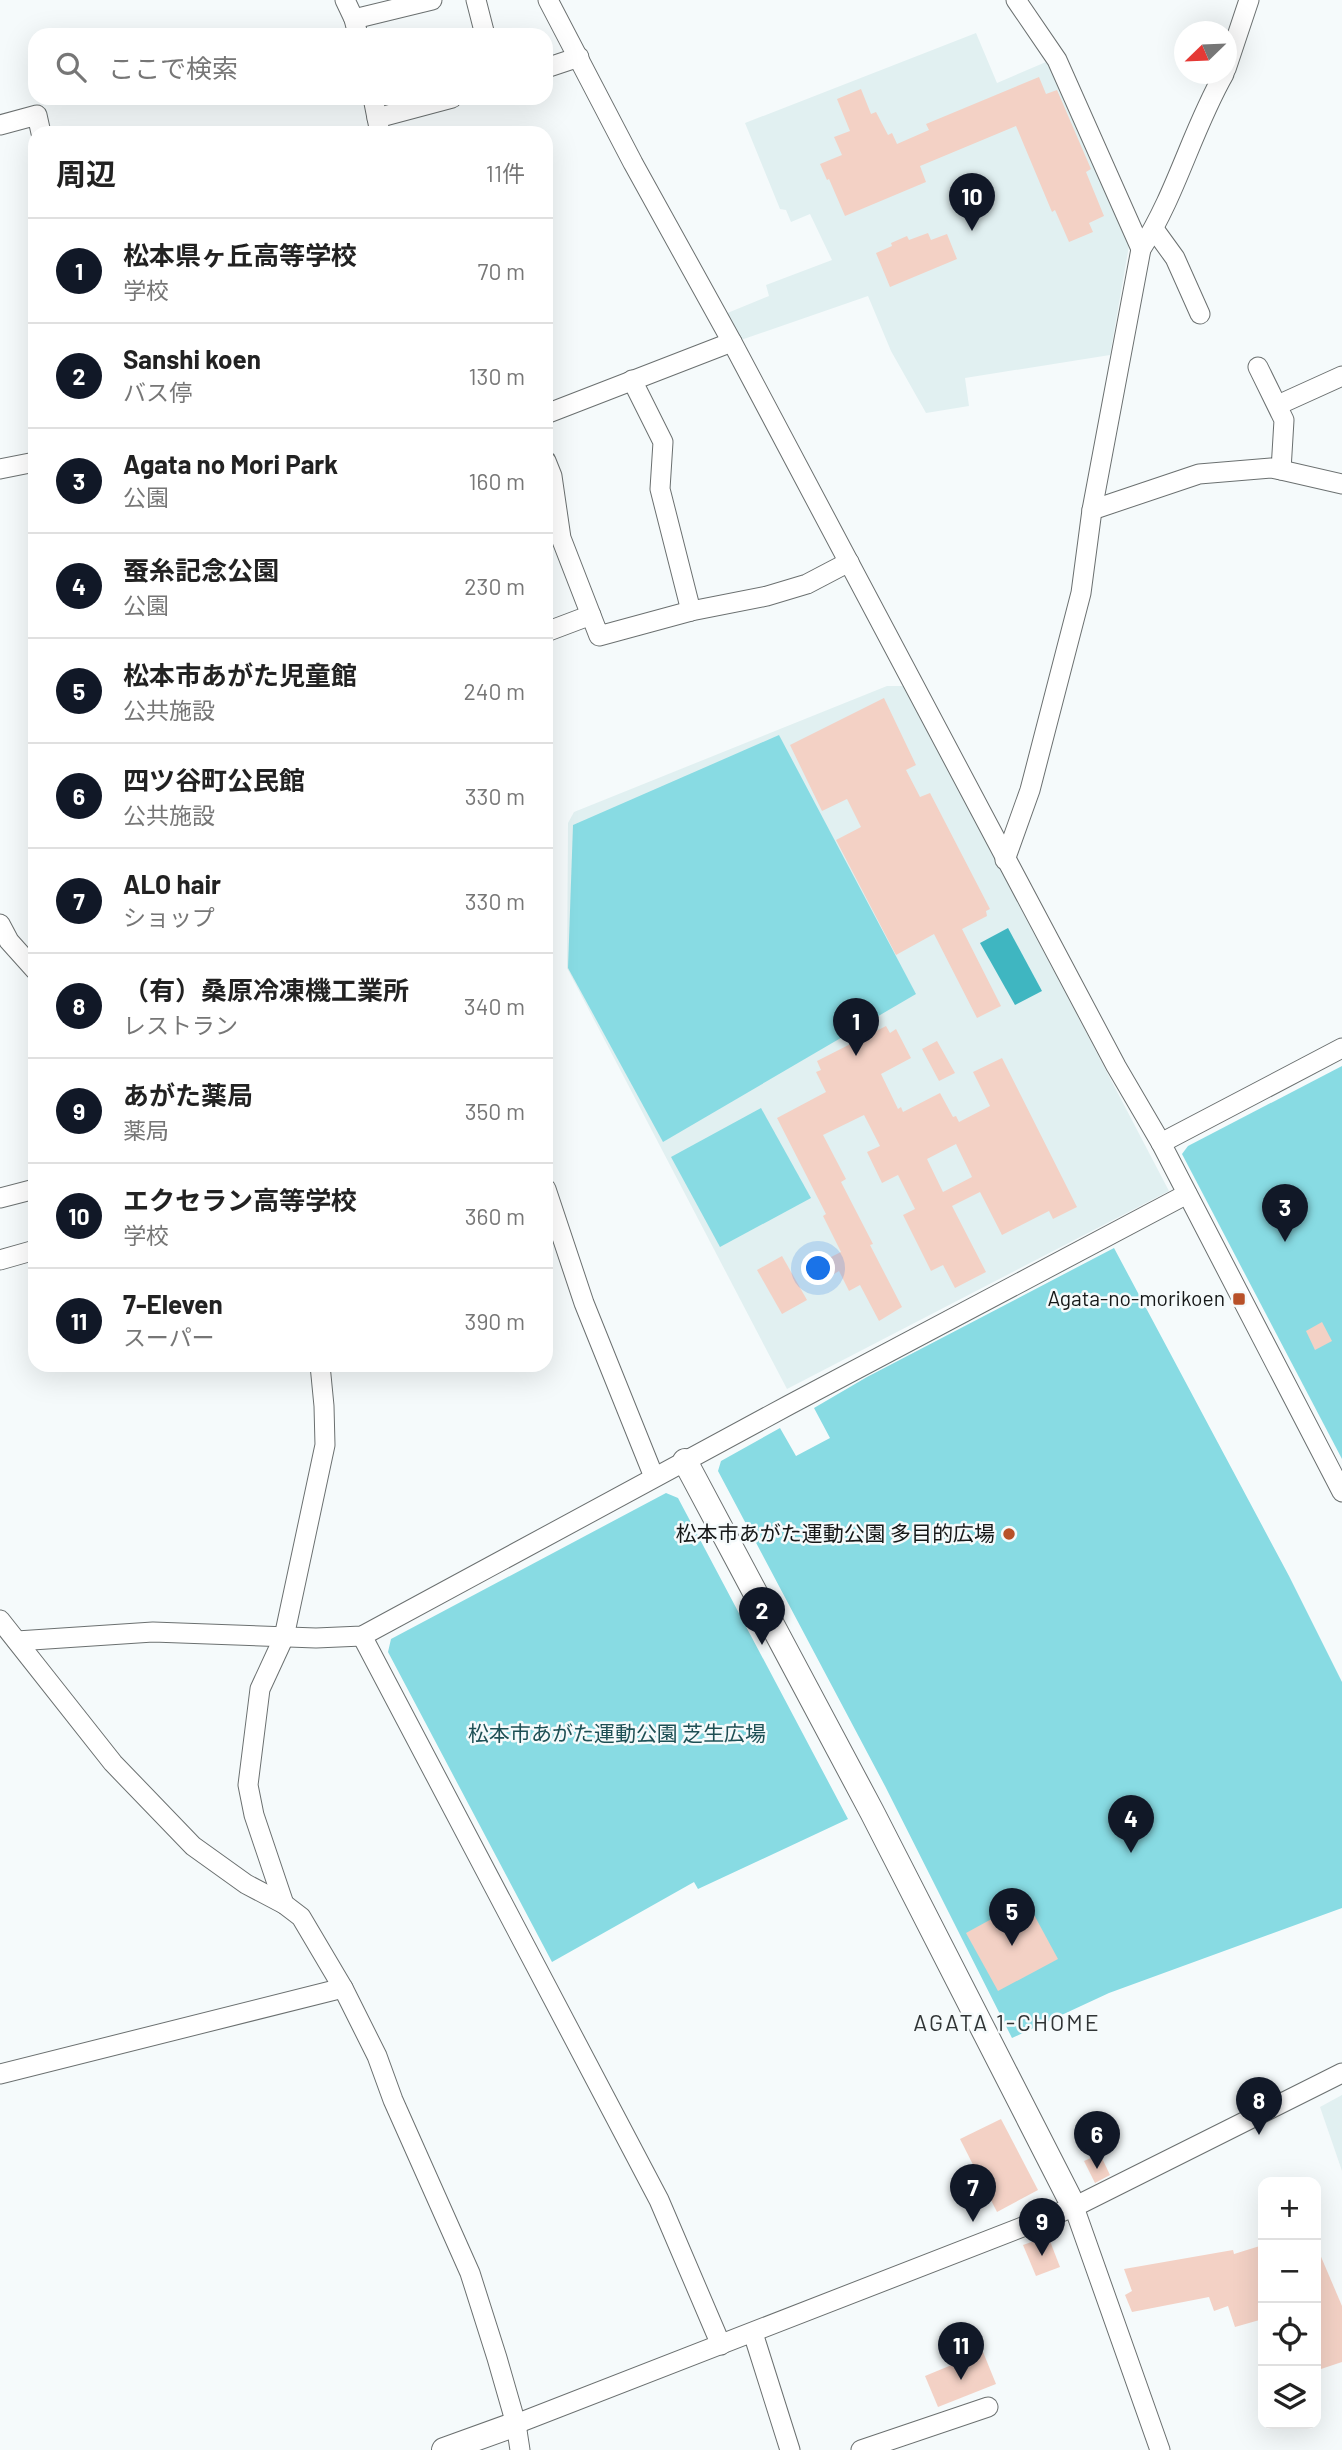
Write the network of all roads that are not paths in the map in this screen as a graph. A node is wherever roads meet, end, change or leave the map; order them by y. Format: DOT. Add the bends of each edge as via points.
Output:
graph roads {
  1 [pos="345,0"];
  2 [pos="432,0"];
  3 [pos="476,0"];
  4 [pos="548,0"];
  5 [pos="1016,0"];
  6 [pos="1249,0"];
  7 [pos="356,27"];
  8 [pos="483,28"];
  9 [pos="1237,38"];
  10 [pos="579,57"];
  11 [pos="553,66"];
  12 [pos="1218,84"];
  13 [pos="374,105"];
  14 [pos="434,105"];
  15 [pos="0,125"];
  16 [pos="39,126"];
  17 [pos="379,126"];
  18 [pos="1154,229"];
  19 [pos="1141,249"];
  20 [pos="1200,314"];
  21 [pos="732,342"];
  22 [pos="1258,367"];
  23 [pos="1342,376"];
  24 [pos="632,380"];
  25 [pos="1278,405"];
  26 [pos="553,411"];
  27 [pos="28,463"];
  28 [pos="0,469"];
  29 [pos="1282,470"];
  30 [pos="553,483"];
  31 [pos="1342,484"];
  32 [pos="1092,510"];
  33 [pos="849,562"];
  34 [pos="691,611"];
  35 [pos="591,615"];
  36 [pos="553,629"];
  37 [pos="1005,860"];
  38 [pos="0,925"];
  39 [pos="28,962"];
  40 [pos="1342,1048"];
  41 [pos="1161,1143"];
  42 [pos="28,1191"];
  43 [pos="1187,1194"];
  44 [pos="0,1198"];
  45 [pos="553,1210"];
  46 [pos="28,1252"];
  47 [pos="0,1260"];
  48 [pos="320,1372"];
  49 [pos="685,1461"];
  50 [pos="654,1477"];
  51 [pos="1342,1492"];
  52 [pos="0,1620"];
  53 [pos="362,1636"];
  54 [pos="284,1637"];
  55 [pos="17,1641"];
  56 [pos="284,1904"];
  57 [pos="343,1988"];
  58 [pos="1342,2073"];
  59 [pos="0,2074"];
  60 [pos="1074,2207"];
  61 [pos="753,2333"];
  62 [pos="721,2345"];
  63 [pos="988,2407"];
  64 [pos="516,2424"];
  65 [pos="444,2450"];
  66 [pos="520,2450"];
  67 [pos="790,2450"];
  68 [pos="861,2450"];
  69 [pos="1160,2450"];
  1 -- 7 [label="street"];
  2 -- 7 [label="street"];
  3 -- 8 [label="street"];
  4 -- 10 [label="street"];
  5 -- 19 [label="street" via="1057,60"];
  6 -- 9 [label="street"];
  10 -- 11 [label="street"];
  10 -- 21 [label="street"];
  12 -- 18 [label="street"];
  13 -- 17 [label="street"];
  14 -- 17 [label="street"];
  15 -- 16 [label="street" via="37,115"];
  18 -- 19 [label="street"];
  18 -- 20 [label="street" via="1175,258"];
  19 -- 32 [label="street"];
  21 -- 24 [label="street"];
  21 -- 33 [label="street"];
  22 -- 25 [label="street"];
  23 -- 25 [label="street"];
  24 -- 26 [label="street"];
  24 -- 34 [label="street" via="663,442 660,489"];
  25 -- 29 [label="street" via="1284,420"];
  27 -- 28 [label="street"];
  29 -- 31 [label="street"];
  29 -- 32 [label="street" via="1199,474"];
  30 -- 35 [label="street" via="561,538"];
  32 -- 37 [label="street" via="1081,593 1030,790"];
  33 -- 34 [label="street" via="807,584"];
  33 -- 37 [label="street"];
  34 -- 35 [label="street" via="599,636"];
  35 -- 36 [label="street"];
  37 -- 41 [label="street"];
  38 -- 39 [label="street"];
  40 -- 41 [label="street"];
  41 -- 43 [label="street"];
  42 -- 44 [label="street"];
  43 -- 49 [label="street"];
  43 -- 51 [label="street"];
  45 -- 50 [label="street" via="584,1303"];
  46 -- 47 [label="street"];
  48 -- 54 [label="street" via="325,1444"];
  49 -- 50 [label="street"];
  49 -- 60 [label="street"];
  50 -- 53 [label="street"];
  52 -- 55 [label="street"];
  53 -- 54 [label="street"];
  53 -- 62 [label="street" via="659,2200"];
  54 -- 55 [label="street" via="153,1632"];
  54 -- 56 [label="street" via="260,1689 248,1785"];
  55 -- 56 [label="street" via="113,1763 193,1846 246,1884"];
  56 -- 57 [label="street" via="301,1917"];
  57 -- 59 [label="street"];
  57 -- 64 [label="street" via="470,2273"];
  58 -- 60 [label="street"];
  60 -- 61 [label="street"];
  60 -- 69 [label="street"];
  61 -- 62 [label="street"];
  61 -- 67 [label="street"];
  62 -- 64 [label="street"];
  63 -- 68 [label="street"];
  64 -- 65 [label="street"];
  64 -- 66 [label="street"];
}
